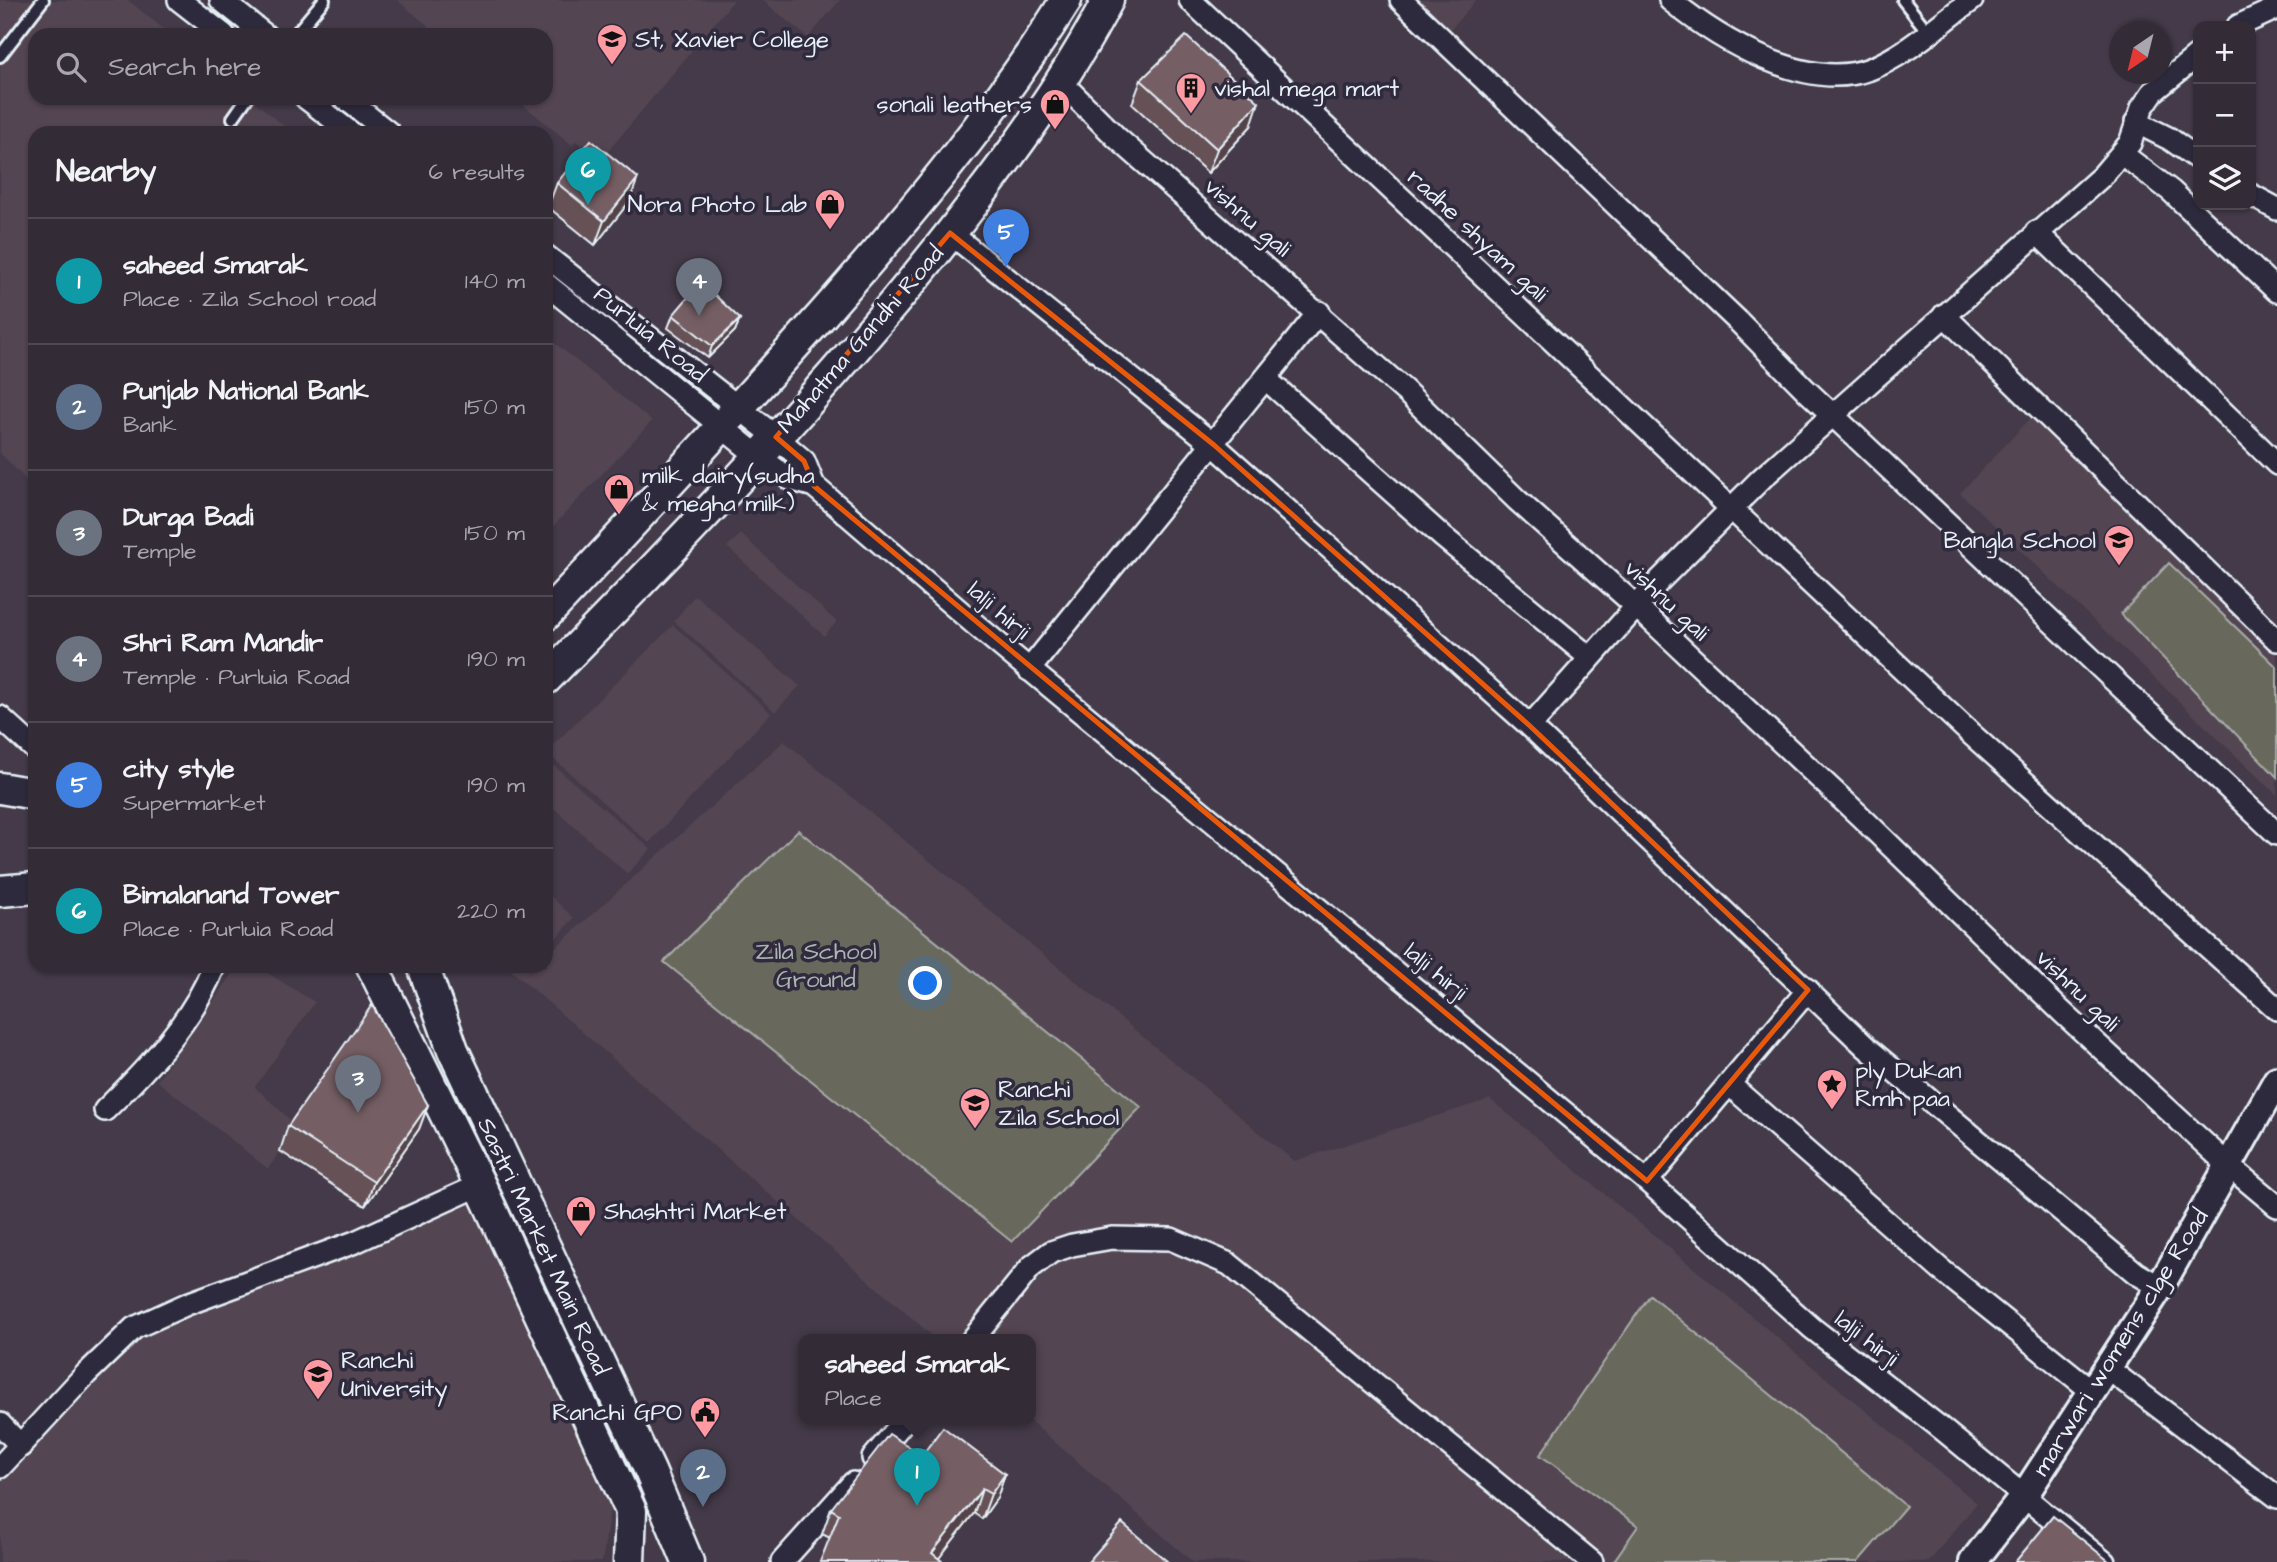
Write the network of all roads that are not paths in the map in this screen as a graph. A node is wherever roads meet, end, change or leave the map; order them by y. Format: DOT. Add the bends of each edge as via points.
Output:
graph roads {
  1 [pos="43,0"];
  2 [pos="179,0"];
  3 [pos="221,0"];
  4 [pos="324,0"];
  5 [pos="1066,0"];
  6 [pos="1108,0"];
  7 [pos="1191,0"];
  8 [pos="1401,0"];
  9 [pos="1670,0"];
  10 [pos="1903,0"];
  11 [pos="1972,0"];
  12 [pos="2277,8"];
  13 [pos="2249,21"];
  14 [pos="216,28"];
  15 [pos="256,28"];
  16 [pos="301,28"];
  17 [pos="1928,32"];
  18 [pos="0,56"];
  19 [pos="2193,59"];
  20 [pos="1062,83"];
  21 [pos="242,105"];
  22 [pos="315,105"];
  23 [pos="354,105"];
  24 [pos="233,118"];
  25 [pos="2136,122"];
  26 [pos="342,126"];
  27 [pos="380,126"];
  28 [pos="2122,154"];
  29 [pos="2193,156"];
  30 [pos="2256,198"];
  31 [pos="2277,209"];
  32 [pos="2036,232"];
  33 [pos="950,233"];
  34 [pos="553,262"];
  35 [pos="553,289"];
  36 [pos="2277,291"];
  37 [pos="1319,313"];
  38 [pos="1944,315"];
  39 [pos="1266,379"];
  40 [pos="1834,415"];
  41 [pos="732,416"];
  42 [pos="1214,445"];
  43 [pos="768,447"];
  44 [pos="2277,464"];
  45 [pos="1732,506"];
  46 [pos="1636,606"];
  47 [pos="553,608"];
  48 [pos="2277,640"];
  49 [pos="1589,657"];
  50 [pos="1029,670"];
  51 [pos="553,673"];
  52 [pos="0,717"];
  53 [pos="1530,726"];
  54 [pos="28,743"];
  55 [pos="0,788"];
  56 [pos="28,793"];
  57 [pos="2277,834"];
  58 [pos="28,889"];
  59 [pos="0,891"];
  60 [pos="212,973"];
  61 [pos="375,973"];
  62 [pos="426,973"];
  63 [pos="1808,989"];
  64 [pos="2277,1009"];
  65 [pos="2277,1080"];
  66 [pos="1730,1085"];
  67 [pos="104,1110"];
  68 [pos="2228,1165"];
  69 [pos="1647,1181"];
  70 [pos="480,1185"];
  71 [pos="2277,1206"];
  72 [pos="2161,1287"];
  73 [pos="977,1334"];
  74 [pos="2107,1368"];
  75 [pos="2092,1391"];
  76 [pos="0,1424"];
  77 [pos="901,1425"];
  78 [pos="21,1446"];
  79 [pos="0,1467"];
  80 [pos="2024,1496"];
  81 [pos="2277,1497"];
  82 [pos="630,1552"];
  83 [pos="688,1562"];
  84 [pos="782,1562"];
  85 [pos="1592,1562"];
  86 [pos="1973,1562"];
  87 [pos="2104,1562"];
  1 -- 18 [label="lane"];
  2 -- 14 [label="street"];
  3 -- 15 [label="street"];
  4 -- 16 [label="lane"];
  5 -- 41 [label="main road, Mahatma Gandhi Road" via="951,163"];
  6 -- 20 [label="main road, Mahatma Gandhi Road"];
  7 -- 45 [label="street, radhe shyam gali"];
  8 -- 40 [label="street"];
  9 -- 17 [label="street" via="1748,53 1832,75 1872,69"];
  10 -- 17 [label="lane"];
  11 -- 17 [label="street"];
  12 -- 13 [label="street"];
  19 -- 25 [label="street" via="2153,92"];
  20 -- 33 [label="main road, Mahatma Gandhi Road"];
  20 -- 37 [label="street, vishnu gali" via="1116,138"];
  21 -- 24 [label="lane"];
  22 -- 26 [label="street"];
  23 -- 27 [label="street"];
  25 -- 28 [label="street"];
  25 -- 29 [label="street"];
  28 -- 32 [label="street"];
  28 -- 36 [label="street" via="2171,191"];
  30 -- 31 [label="street"];
  32 -- 38 [label="street"];
  32 -- 44 [label="street"];
  33 -- 42 [label="street"];
  33 -- 43 [label="main road, Mahatma Gandhi Road"];
  34 -- 41 [label="street, Purluia Road"];
  35 -- 41 [label="street, Purluia Road"];
  37 -- 39 [label="street"];
  37 -- 46 [label="street, vishnu gali"];
  38 -- 40 [label="street"];
  38 -- 48 [label="street"];
  39 -- 42 [label="street"];
  39 -- 49 [label="street" via="1443,537"];
  40 -- 45 [label="street"];
  40 -- 57 [label="street"];
  41 -- 43 [label="street, lalji hirji"];
  41 -- 47 [label="main road, Mahatma Gandhi Road"];
  42 -- 50 [label="street"];
  42 -- 53 [label="street"];
  43 -- 50 [label="street, lalji hirji" via="804,461 814,486"];
  43 -- 51 [label="main road, Mahatma Gandhi Road"];
  45 -- 46 [label="street"];
  45 -- 64 [label="street, radhe shyam gali" via="1970,733"];
  46 -- 49 [label="street"];
  46 -- 68 [label="street, vishnu gali"];
  49 -- 53 [label="street"];
  50 -- 69 [label="street, lalji hirji"];
  52 -- 54 [label="street"];
  53 -- 63 [label="street"];
  55 -- 56 [label="main road"];
  58 -- 59 [label="main road"];
  60 -- 67 [label="street" via="186,1016"];
  61 -- 70 [label="main road"];
  62 -- 83 [label="main road, Sastri Market Main Road" via="453,1050"];
  63 -- 66 [label="street"];
  63 -- 72 [label="street" via="1934,1106 2137,1273"];
  65 -- 68 [label="street, marwari womens clge Road"];
  66 -- 69 [label="street"];
  66 -- 75 [label="street" via="1940,1269"];
  68 -- 71 [label="street, vishnu gali"];
  68 -- 72 [label="street, marwari womens clge Road"];
  69 -- 80 [label="street, lalji hirji" via="1812,1328"];
  70 -- 78 [label="street" via="355,1242 134,1328"];
  70 -- 82 [label="main road" via="631,1511"];
  72 -- 74 [label="street, marwari womens clge Road"];
  73 -- 85 [label="street" via="1031,1267 1051,1252 1112,1238 1171,1239 1229,1264"];
  74 -- 75 [label="street, marwari womens clge Road"];
  74 -- 81 [label="street"];
  75 -- 80 [label="street, marwari womens clge Road"];
  76 -- 78 [label="street"];
  77 -- 84 [label="street"];
  78 -- 79 [label="street"];
  80 -- 86 [label="street, marwari womens clge Road"];
  80 -- 87 [label="street, lalji hirji"];
}
